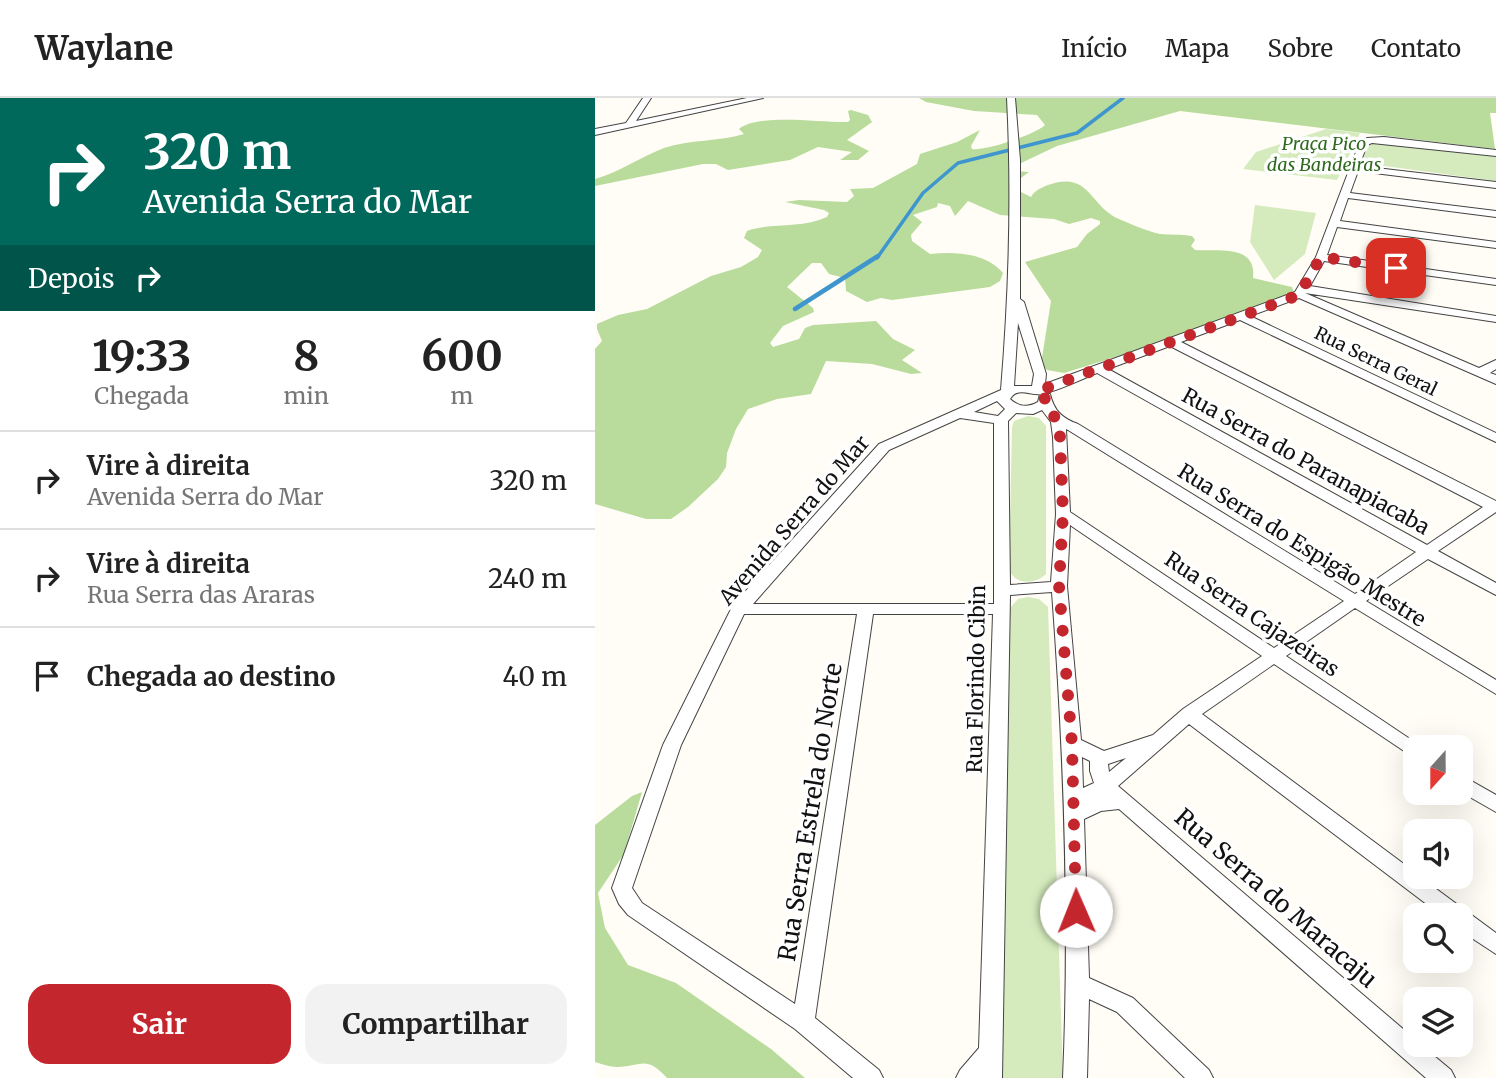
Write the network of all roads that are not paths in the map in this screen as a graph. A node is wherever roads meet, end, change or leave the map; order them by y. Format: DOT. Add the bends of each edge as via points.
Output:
graph roads {
  1 [pos="647,98"];
  2 [pos="759,98"];
  3 [pos="1011,98"];
  4 [pos="1019,98"];
  5 [pos="730,101"];
  6 [pos="1012,122"];
  7 [pos="629,125"];
  8 [pos="595,132"];
  9 [pos="1496,153"];
  10 [pos="1353,167"];
  11 [pos="1496,185"];
  12 [pos="1344,195"];
  13 [pos="1496,214"];
  14 [pos="1333,223"];
  15 [pos="1496,244"];
  16 [pos="1321,257"];
  17 [pos="1496,282"];
  18 [pos="1301,291"];
  19 [pos="1015,293"];
  20 [pos="1241,316"];
  21 [pos="1496,319"];
  22 [pos="1172,342"];
  23 [pos="1496,364"];
  24 [pos="1096,368"];
  25 [pos="1480,373"];
  26 [pos="1040,374"];
  27 [pos="1069,379"];
  28 [pos="1496,380"];
  29 [pos="1041,398"];
  30 [pos="1006,406"];
  31 [pos="961,414"];
  32 [pos="1059,429"];
  33 [pos="1496,438"];
  34 [pos="1495,506"];
  35 [pos="1063,514"];
  36 [pos="1090,532"];
  37 [pos="1062,538"];
  38 [pos="1428,553"];
  39 [pos="1059,586"];
  40 [pos="1496,590"];
  41 [pos="1001,600"];
  42 [pos="1353,601"];
  43 [pos="739,609"];
  44 [pos="866,610"];
  45 [pos="1275,657"];
  46 [pos="1496,688"];
  47 [pos="1189,715"];
  48 [pos="1160,738"];
  49 [pos="1403,742"];
  50 [pos="1072,744"];
  51 [pos="1099,758"];
  52 [pos="1105,786"];
  53 [pos="1473,790"];
  54 [pos="1123,801"];
  55 [pos="1496,805"];
  56 [pos="1074,808"];
  57 [pos="1440,903"];
  58 [pos="1473,928"];
  59 [pos="1496,945"];
  60 [pos="1077,984"];
  61 [pos="803,1022"];
  62 [pos="991,1051"];
  63 [pos="871,1078"];
  64 [pos="968,1078"];
  65 [pos="990,1078"];
  66 [pos="1075,1078"];
  67 [pos="1201,1078"];
  68 [pos="1443,1078"];
  1 -- 7 [label="street"];
  2 -- 5 [label="street"];
  3 -- 6 [label="street, Rua Florindo Cibin"];
  4 -- 6 [label="street, Rua Florindo Cibin"];
  5 -- 7 [label="street"];
  6 -- 19 [label="street, Rua Florindo Cibin"];
  7 -- 8 [label="street"];
  9 -- 10 [label="street" via="1370,140 1363,144"];
  10 -- 11 [label="street"];
  10 -- 12 [label="street"];
  12 -- 13 [label="street"];
  12 -- 14 [label="street"];
  14 -- 15 [label="street"];
  14 -- 16 [label="street"];
  16 -- 17 [label="street"];
  16 -- 18 [label="street"];
  18 -- 20 [label="street, Avenida Serra do Mar"];
  18 -- 21 [label="street"];
  18 -- 25 [label="street"];
  19 -- 26 [label="street, Rua Florindo Cibin"];
  19 -- 30 [label="street, Rua Florindo Cibin"];
  20 -- 22 [label="street, Avenida Serra do Mar"];
  20 -- 33 [label="street, Rua Serra Geral"];
  22 -- 24 [label="street, Avenida Serra do Mar"];
  22 -- 34 [label="street"];
  23 -- 25 [label="street"];
  24 -- 27 [label="street, Avenida Serra do Mar"];
  24 -- 38 [label="street, Rua Serra do Paranapiacaba"];
  25 -- 28 [label="street"];
  26 -- 27 [label="street"];
  26 -- 29 [label="street, Rua Florindo Cibin"];
  27 -- 29 [label="street, Avenida Serra do Mar"];
  29 -- 30 [label="street" via="1033,410"];
  29 -- 30 [label="street, Avenida Serra do Mar" via="1018,389"];
  29 -- 32 [label="street"];
  30 -- 31 [label="street"];
  30 -- 31 [label="street, Avenida Serra do Mar"];
  30 -- 41 [label="street, Rua Florindo Cibin"];
  31 -- 43 [label="street, Avenida Serra do Mar" via="884,447"];
  32 -- 35 [label="street"];
  32 -- 42 [label="street, Rua Serra do Espigão Mestre" via="1087,438"];
  34 -- 38 [label="street"];
  35 -- 36 [label="street, Rua Serra Cajazeiras"];
  35 -- 37 [label="street"];
  36 -- 37 [label="street" via="1074,531"];
  36 -- 45 [label="street, Rua Serra Cajazeiras"];
  37 -- 39 [label="street"];
  38 -- 40 [label="street, Rua Serra do Paranapiacaba"];
  38 -- 42 [label="street"];
  39 -- 41 [label="street"];
  39 -- 50 [label="street"];
  41 -- 44 [label="street"];
  41 -- 62 [label="street, Rua Florindo Cibin"];
  42 -- 45 [label="street"];
  42 -- 46 [label="street, Rua Serra do Espigão Mestre"];
  43 -- 44 [label="street"];
  43 -- 61 [label="street, Avenida Serra do Mar" via="672,744 622,888 635,909"];
  44 -- 61 [label="street, Rua Serra Estrela do Norte"];
  45 -- 47 [label="street"];
  45 -- 49 [label="street, Rua Serra Cajazeiras"];
  47 -- 48 [label="street"];
  47 -- 57 [label="street"];
  48 -- 51 [label="street"];
  48 -- 52 [label="street"];
  50 -- 51 [label="street"];
  50 -- 56 [label="street"];
  51 -- 52 [label="street" via="1098,771"];
  52 -- 54 [label="street, Rua Serra do Maracaju"];
  52 -- 56 [label="street"];
  53 -- 55 [label="street"];
  54 -- 56 [label="street"];
  54 -- 68 [label="street, Rua Serra do Maracaju"];
  56 -- 60 [label="street"];
  58 -- 59 [label="street"];
  60 -- 66 [label="street"];
  60 -- 67 [label="street" via="1125,1005"];
  61 -- 63 [label="street"];
  62 -- 64 [label="street"];
  62 -- 65 [label="street, Rua Florindo Cibin"];
}
